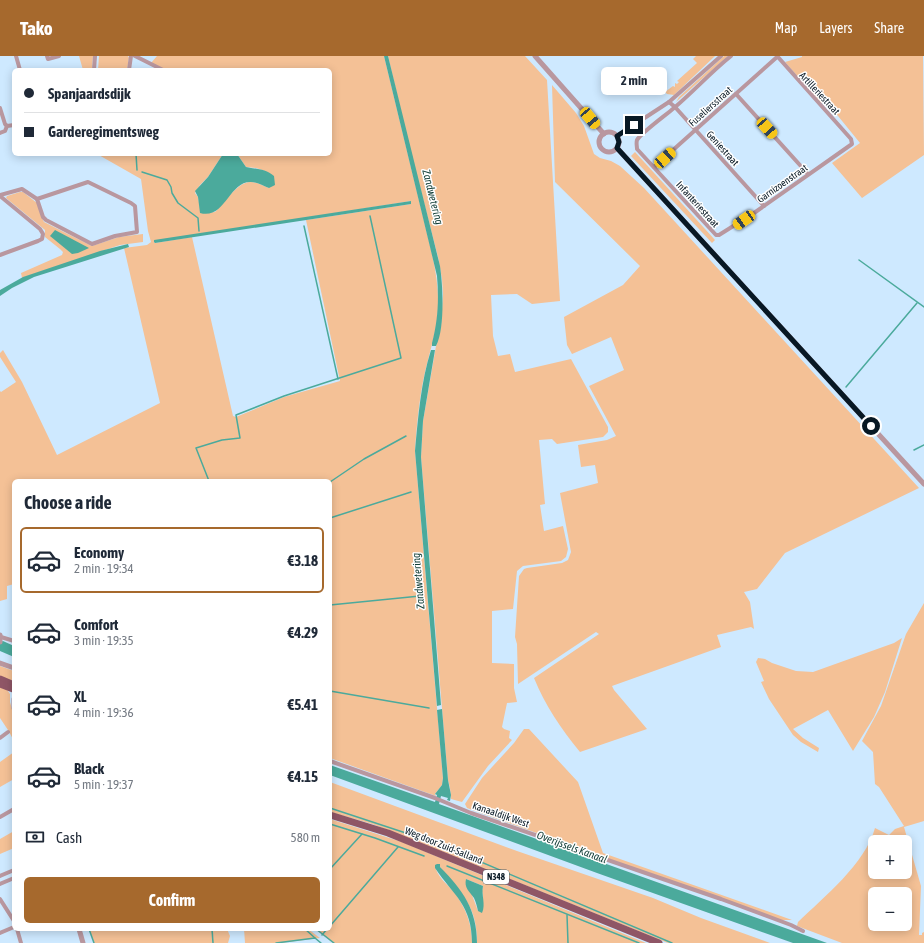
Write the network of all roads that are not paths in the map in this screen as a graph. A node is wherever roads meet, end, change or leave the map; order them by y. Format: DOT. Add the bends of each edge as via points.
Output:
graph roads {
  1 [pos="16,56"];
  2 [pos="47,56"];
  3 [pos="59,56"];
  4 [pos="95,56"];
  5 [pos="131,56"];
  6 [pos="135,56"];
  7 [pos="535,56"];
  8 [pos="721,56"];
  9 [pos="731,56"];
  10 [pos="777,57"];
  11 [pos="19,68"];
  12 [pos="94,68"];
  13 [pos="129,68"];
  14 [pos="159,68"];
  15 [pos="736,94"];
  16 [pos="669,102"];
  17 [pos="675,107"];
  18 [pos="0,108"];
  19 [pos="12,125"];
  20 [pos="7,126"];
  21 [pos="696,130"];
  22 [pos="0,133"];
  23 [pos="604,134"];
  24 [pos="617,136"];
  25 [pos="852,141"];
  26 [pos="617,148"];
  27 [pos="654,167"];
  28 [pos="808,174"];
  29 [pos="0,196"];
  30 [pos="37,199"];
  31 [pos="764,206"];
  32 [pos="719,235"];
  33 [pos="0,255"];
  34 [pos="924,484"];
  35 [pos="0,639"];
  36 [pos="12,641"];
  37 [pos="0,664"];
  38 [pos="12,667"];
  39 [pos="0,678"];
  40 [pos="0,684"];
  41 [pos="12,684"];
  42 [pos="12,689"];
  43 [pos="8,732"];
  44 [pos="0,738"];
  45 [pos="332,762"];
  46 [pos="12,810"];
  47 [pos="332,816"];
  48 [pos="0,817"];
  49 [pos="12,871"];
  50 [pos="0,876"];
  51 [pos="12,879"];
  52 [pos="0,884"];
  53 [pos="0,899"];
  54 [pos="12,918"];
  55 [pos="12,928"];
  56 [pos="18,931"];
  57 [pos="80,931"];
  58 [pos="803,931"];
  59 [pos="0,933"];
  60 [pos="21,943"];
  61 [pos="83,943"];
  62 [pos="660,943"];
  1 -- 11 [label="street"];
  2 -- 3 [label="street" via="48,60"];
  4 -- 12 [label="street"];
  5 -- 13 [label="street"];
  6 -- 14 [label="street"];
  7 -- 23 [label="street"];
  8 -- 16 [label="street"];
  9 -- 17 [label="street"];
  10 -- 15 [label="street, Fuseliersstraat"];
  10 -- 25 [label="street, Artilleriestraat"];
  15 -- 21 [label="street, Fuseliersstraat"];
  15 -- 28 [label="street"];
  16 -- 17 [label="street, Geniestraat"];
  16 -- 24 [label="street"];
  17 -- 21 [label="street, Geniestraat"];
  17 -- 27 [label="street, Infanteriestraat" via="637,140 637,149"];
  18 -- 20 [label="street"];
  19 -- 20 [label="street"];
  20 -- 22 [label="street" via="5,131"];
  21 -- 27 [label="street, Fuseliersstraat"];
  21 -- 31 [label="street, Geniestraat"];
  23 -- 24 [label="street"];
  23 -- 26 [label="street" via="600,140 604,150 611,152"];
  24 -- 26 [label="street"];
  25 -- 28 [label="street, Garnizoenstraat" via="848,147"];
  26 -- 34 [label="street"];
  27 -- 32 [label="street, Infanteriestraat" via="716,235"];
  28 -- 31 [label="street, Garnizoenstraat"];
  29 -- 30 [label="street" via="22,188"];
  29 -- 33 [label="street" via="43,234 42,239 38,241"];
  30 -- 30 [label="street" via="88,182 135,206 138,230 92,244 46,220"];
  31 -- 32 [label="street, Garnizoenstraat"];
  35 -- 36 [label="street"];
  37 -- 38 [label="street"];
  39 -- 41 [label="main road"];
  40 -- 42 [label="main road"];
  43 -- 44 [label="street"];
  45 -- 58 [label="street, Kanaaldijk West" via="471,813 721,899"];
  46 -- 48 [label="street"];
  47 -- 62 [label="main road, Weg door Zuid-Salland / N348" via="388,833"];
  49 -- 50 [label="street"];
  51 -- 52 [label="street"];
  53 -- 54 [label="street"];
  55 -- 59 [label="street"];
  56 -- 60 [label="street"];
  57 -- 61 [label="street"];
}
